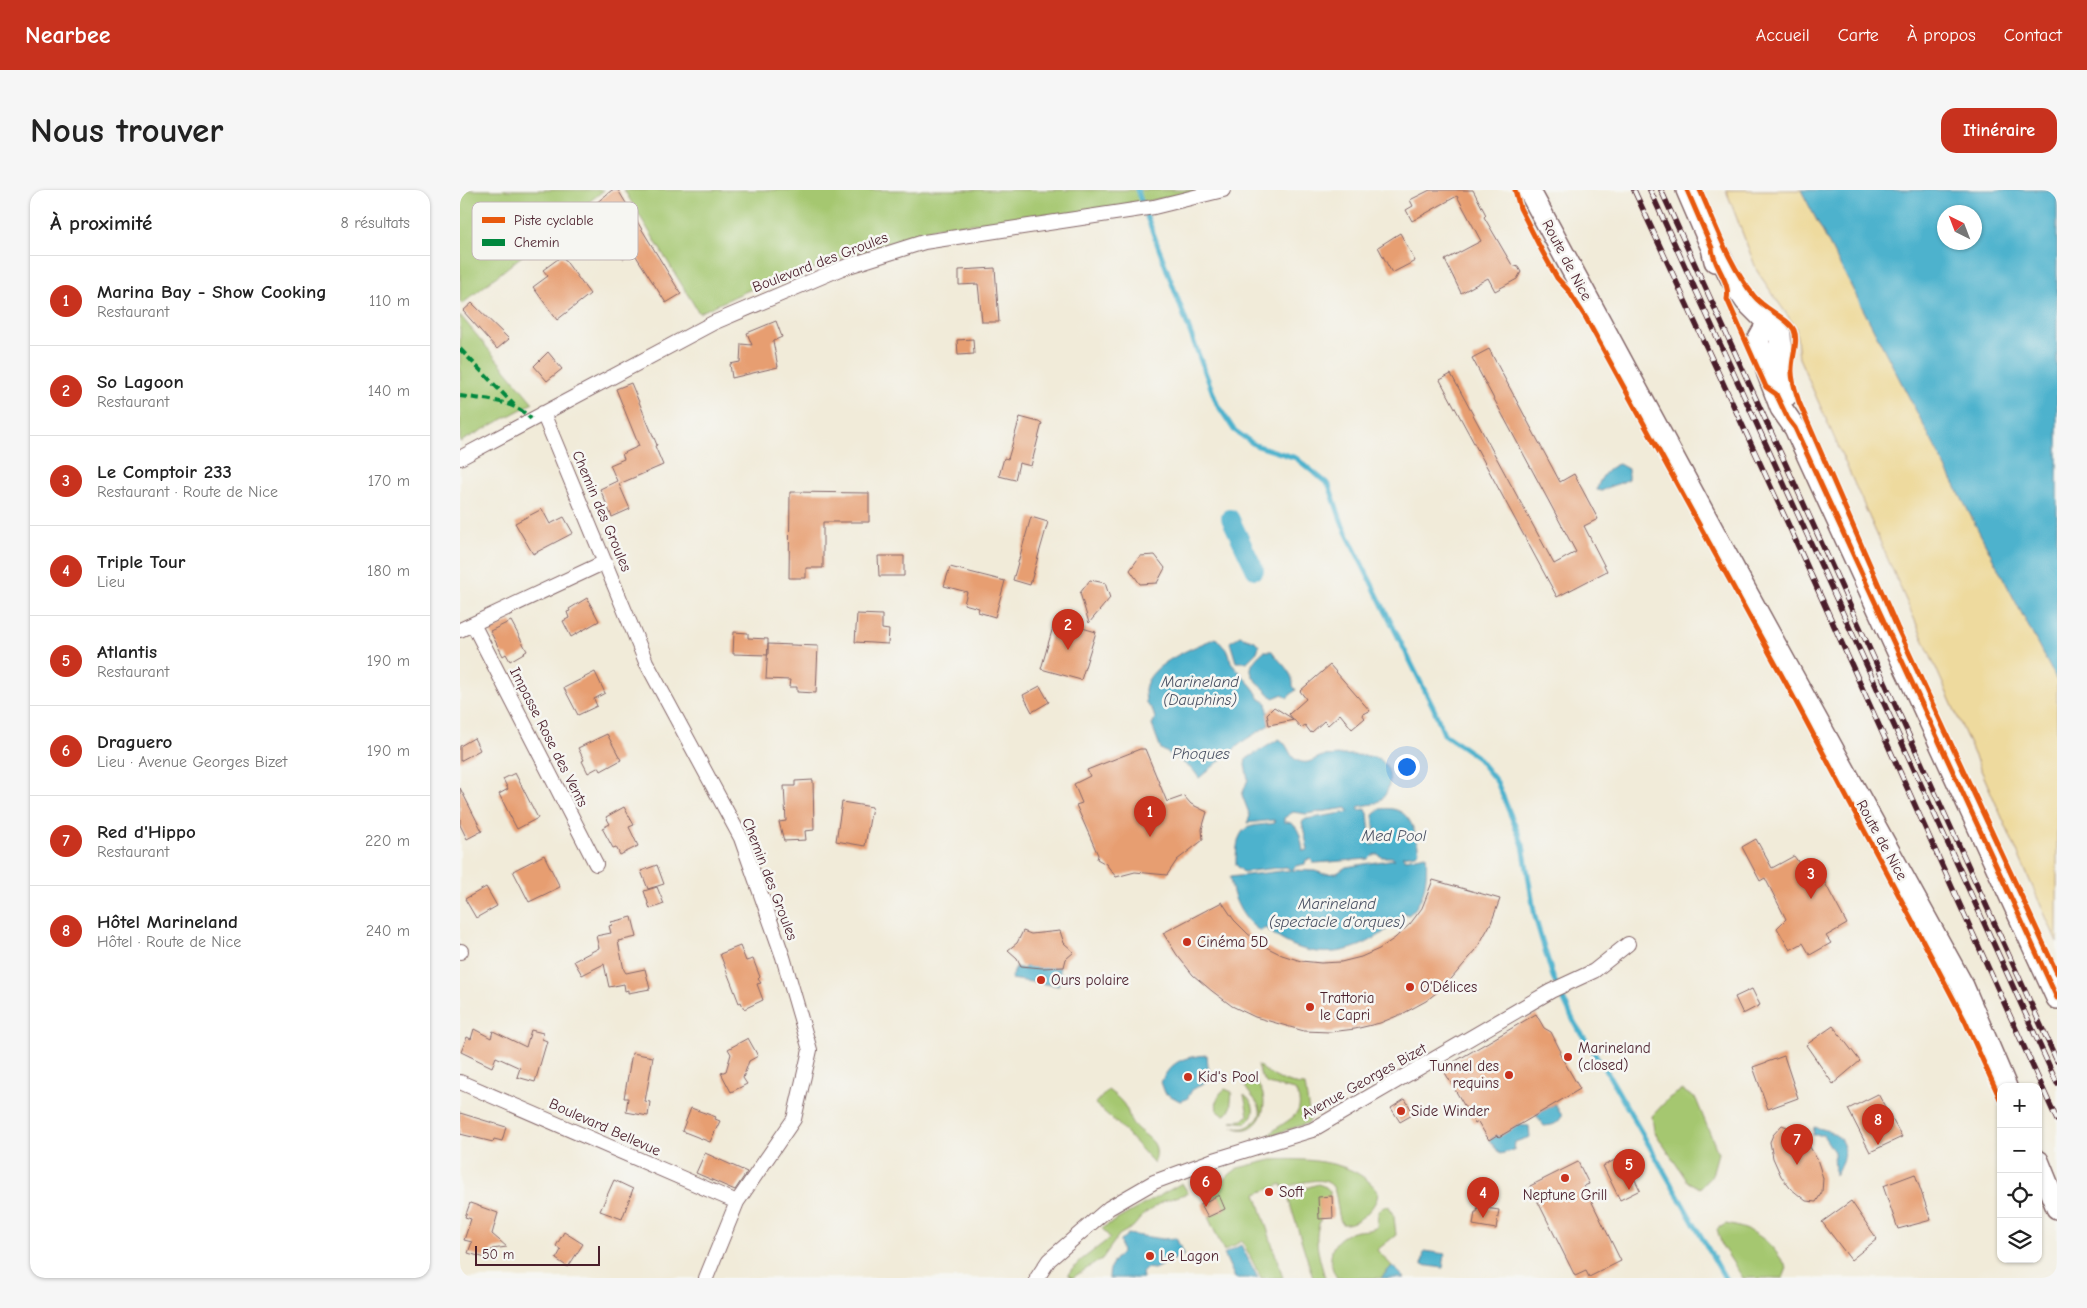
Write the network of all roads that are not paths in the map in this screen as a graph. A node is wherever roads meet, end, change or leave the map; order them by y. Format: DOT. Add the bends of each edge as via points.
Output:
graph roads {
  1 [pos="1223,190"];
  2 [pos="1687,190"];
  3 [pos="1532,196"];
  4 [pos="543,414"];
  5 [pos="460,458"];
  6 [pos="605,562"];
  7 [pos="473,624"];
  8 [pos="460,630"];
  9 [pos="596,864"];
  10 [pos="1628,944"];
  11 [pos="2057,998"];
  12 [pos="460,1082"];
  13 [pos="2004,1083"];
  14 [pos="2042,1171"];
  15 [pos="737,1202"];
  16 [pos="2057,1208"];
  17 [pos="706,1278"];
  18 [pos="1037,1278"];
  1 -- 4 [label="street, Boulevard des Groules" via="1154,207 924,242 860,263 713,323"];
  2 -- 11 [label="main road" via="1712,248 1719,254 1768,340 1783,380 1795,428"];
  3 -- 13 [label="main road, Route de Nice" via="1963,986"];
  4 -- 5 [label="street, Boulevard des Groules"];
  4 -- 6 [label="street, Chemin des Groules"];
  6 -- 7 [label="street"];
  6 -- 15 [label="street, Chemin des Groules" via="646,662 741,838 810,1050 794,1119"];
  7 -- 8 [label="street"];
  7 -- 9 [label="street, Impasse Rose des Vents"];
  10 -- 18 [label="street, Avenue Georges Bizet" via="1594,972 1551,991 1312,1130 1154,1182 1109,1208 1049,1260"];
  12 -- 15 [label="street, Boulevard Bellevue"];
  14 -- 16 [label="main road"];
  15 -- 17 [label="street, Chemin des Groules"];
}
